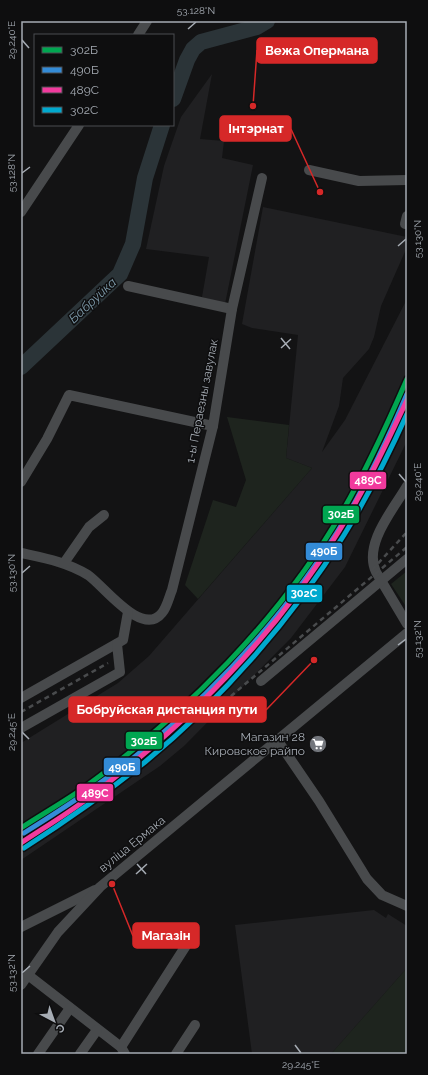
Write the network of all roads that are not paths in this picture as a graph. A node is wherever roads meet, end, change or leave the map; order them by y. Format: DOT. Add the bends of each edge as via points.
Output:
graph roads {
  1 [pos="147,21"];
  2 [pos="139,34"];
  3 [pos="78,126"];
  4 [pos="309,170"];
  5 [pos="262,178"];
  6 [pos="407,180"];
  7 [pos="21,212"];
  8 [pos="128,286"];
  9 [pos="232,309"];
  10 [pos="213,426"];
  11 [pos="21,482"];
  12 [pos="407,486"];
  13 [pos="104,515"];
  14 [pos="21,553"];
  15 [pos="407,559"];
  16 [pos="64,562"];
  17 [pos="381,580"];
  18 [pos="128,612"];
  19 [pos="407,624"];
  20 [pos="407,633"];
  21 [pos="117,644"];
  22 [pos="261,681"];
  23 [pos="21,698"];
  24 [pos="21,728"];
  25 [pos="278,741"];
  26 [pos="100,887"];
  27 [pos="406,902"];
  28 [pos="21,927"];
  29 [pos="187,944"];
  30 [pos="28,974"];
  31 [pos="21,985"];
  32 [pos="70,1008"];
  33 [pos="195,1024"];
  34 [pos="97,1030"];
  35 [pos="123,1052"];
  36 [pos="38,1054"];
  37 [pos="80,1054"];
  38 [pos="176,1054"];
  1 -- 2 [label="street"];
  3 -- 7 [label="street"];
  4 -- 6 [label="street" via="359,181"];
  5 -- 9 [label="street, 1-ы Пераезны завулак"];
  8 -- 9 [label="street"];
  9 -- 10 [label="street, 1-ы Пераезны завулак"];
  10 -- 11 [label="street" via="69,395"];
  10 -- 18 [label="street, 1-ы Пераезны завулак" via="172,590 162,613 151,620 139,618"];
  12 -- 17 [label="street" via="380,531 372,554 373,564"];
  13 -- 16 [label="street" via="89,527"];
  14 -- 16 [label="street"];
  15 -- 17 [label="street"];
  16 -- 18 [label="street" via="88,575"];
  17 -- 19 [label="street"];
  17 -- 22 [label="street"];
  18 -- 21 [label="street" via="123,640"];
  20 -- 25 [label="street, вуліца Ермака"];
  21 -- 23 [label="street"];
  21 -- 24 [label="street" via="120,672"];
  25 -- 26 [label="street, вуліца Ермака"];
  25 -- 27 [label="street" via="319,801 367,880 382,895"];
  26 -- 28 [label="street"];
  26 -- 30 [label="street, вуліца Ермака" via="58,932"];
  29 -- 35 [label="street"];
  30 -- 31 [label="street, вуліца Ермака"];
  30 -- 32 [label="street"];
  32 -- 34 [label="street"];
  32 -- 36 [label="street"];
  33 -- 38 [label="street"];
  34 -- 35 [label="street"];
  34 -- 37 [label="street"];
}
